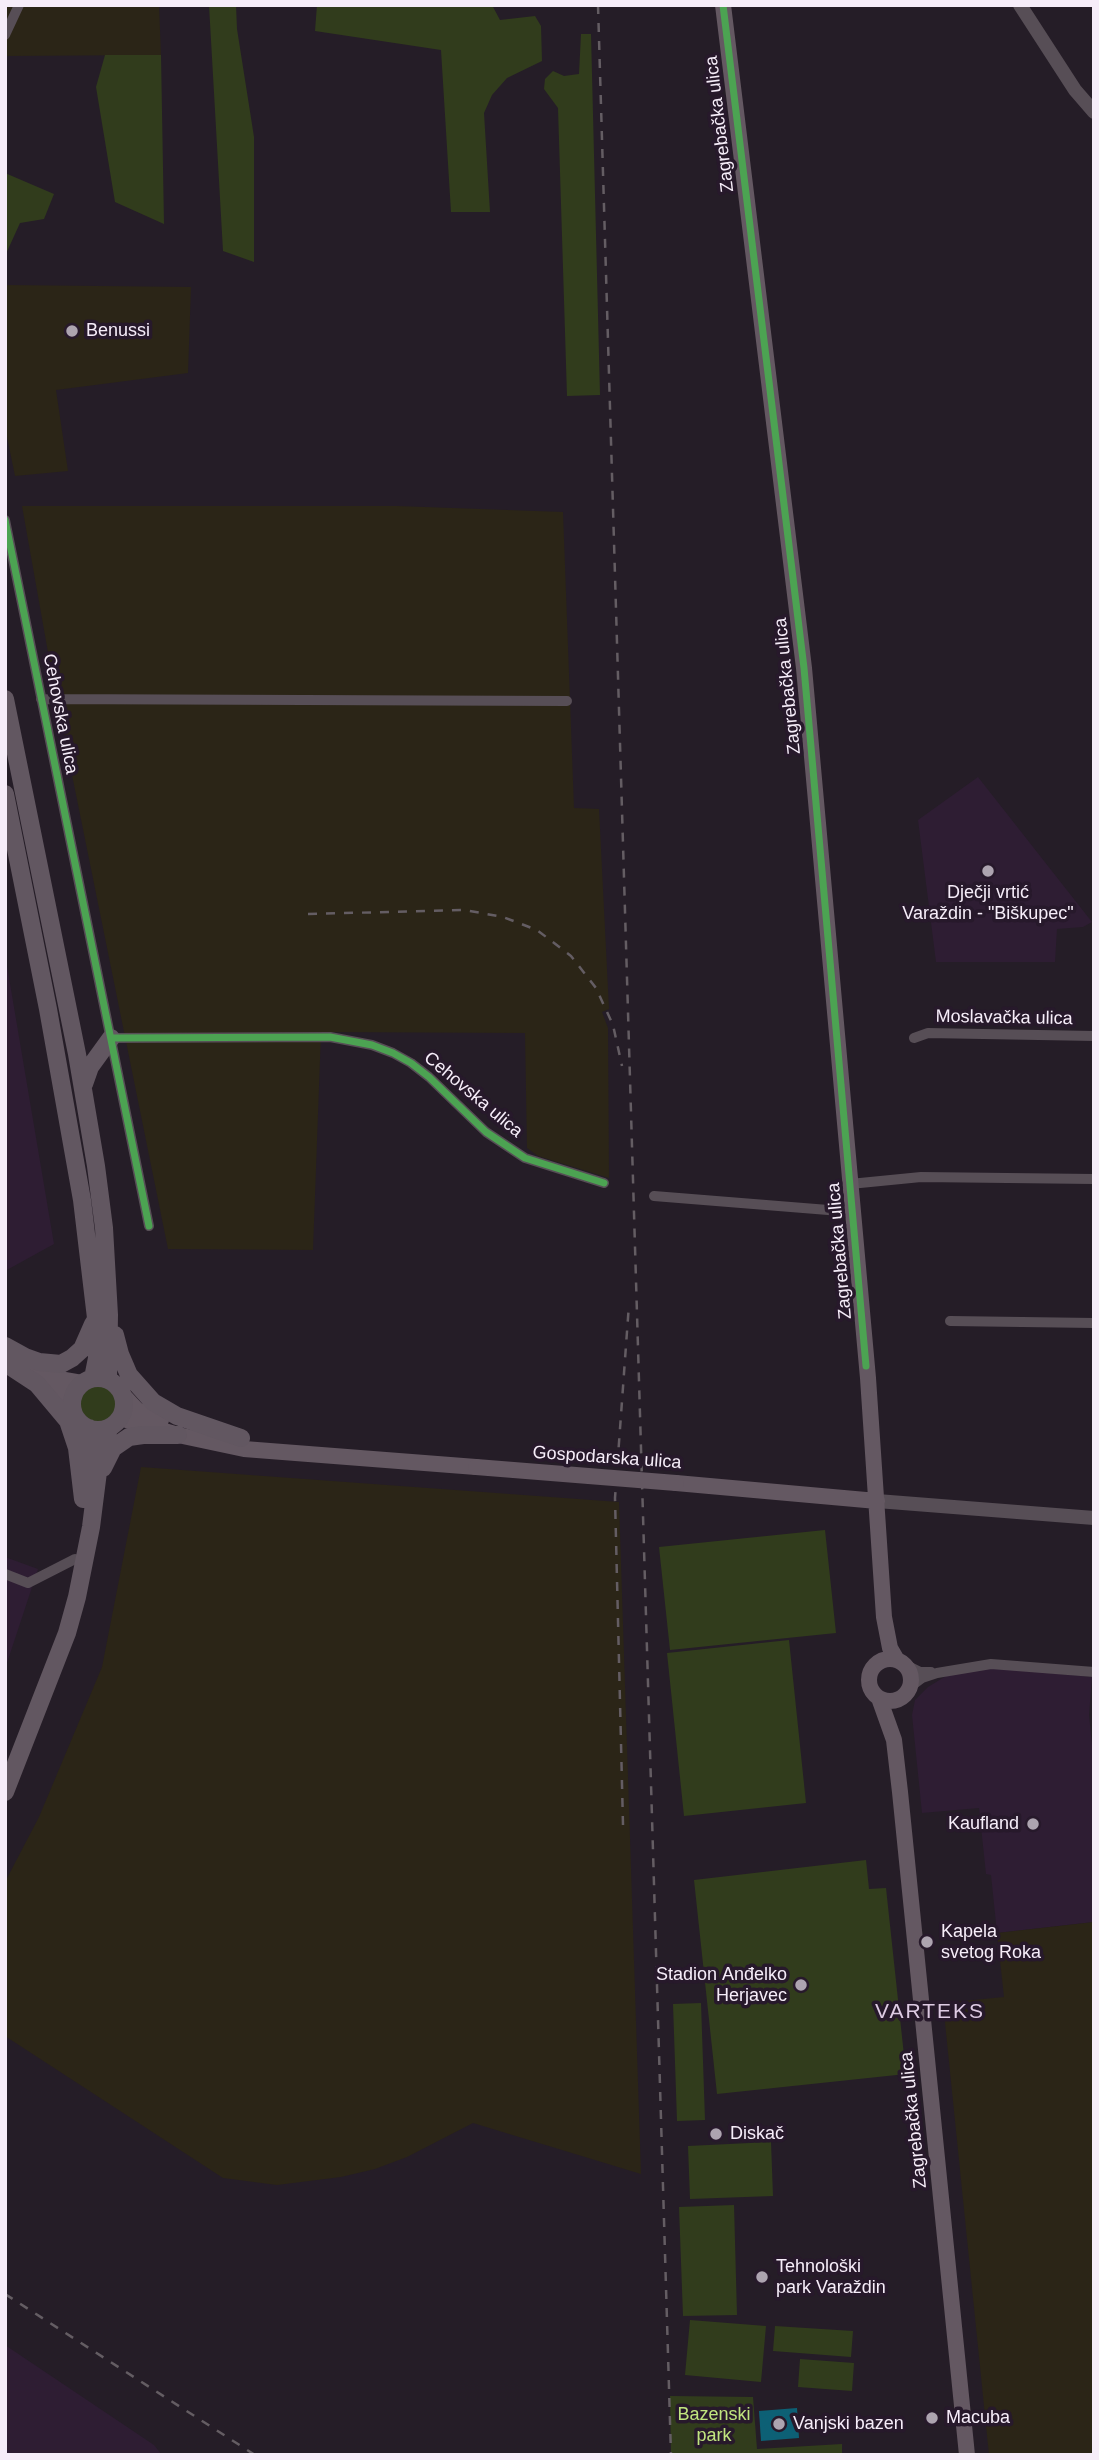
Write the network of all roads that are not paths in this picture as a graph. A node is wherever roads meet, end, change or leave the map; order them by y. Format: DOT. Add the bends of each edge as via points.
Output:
graph roads {
  1 [pos="19,5"];
  2 [pos="723,5"];
  3 [pos="1020,5"];
  4 [pos="5,35"];
  5 [pos="1094,112"];
  6 [pos="5,520"];
  7 [pos="5,699"];
  8 [pos="41,699"];
  9 [pos="567,701"];
  10 [pos="5,794"];
  11 [pos="1094,1036"];
  12 [pos="111,1038"];
  13 [pos="914,1038"];
  14 [pos="83,1087"];
  15 [pos="1094,1179"];
  16 [pos="604,1183"];
  17 [pos="850,1184"];
  18 [pos="654,1196"];
  19 [pos="853,1212"];
  20 [pos="149,1226"];
  21 [pos="103,1317"];
  22 [pos="950,1321"];
  23 [pos="1094,1323"];
  24 [pos="5,1346"];
  25 [pos="5,1355"];
  26 [pos="5,1363"];
  27 [pos="94,1380"];
  28 [pos="123,1395"];
  29 [pos="72,1405"];
  30 [pos="115,1423"];
  31 [pos="89,1428"];
  32 [pos="178,1435"];
  33 [pos="240,1438"];
  34 [pos="272,1450"];
  35 [pos="90,1493"];
  36 [pos="877,1501"];
  37 [pos="1094,1518"];
  38 [pos="75,1559"];
  39 [pos="5,1574"];
  40 [pos="884,1617"];
  41 [pos="901,1662"];
  42 [pos="875,1665"];
  43 [pos="53,1671"];
  44 [pos="1094,1672"];
  45 [pos="937,1673"];
  46 [pos="906,1693"];
  47 [pos="879,1698"];
  48 [pos="894,1740"];
  49 [pos="5,1767"];
  50 [pos="7,1790"];
  51 [pos="967,2455"];
  1 -- 4 [label="street"];
  2 -- 17 [label="main road, Zagrebačka ulica" via="804,668"];
  3 -- 5 [label="street"];
  6 -- 8 [label="street, Cehovska ulica"];
  7 -- 14 [label="main road"];
  8 -- 9 [label="street, Cehovska ulica"];
  8 -- 12 [label="street, Cehovska ulica"];
  10 -- 21 [label="main road"];
  11 -- 13 [label="street, Moslavačka ulica" via="928,1034"];
  12 -- 14 [label="main road" via="90,1066"];
  12 -- 16 [label="street, Cehovska ulica" via="330,1037 372,1045 420,1070 486,1132 525,1158"];
  12 -- 20 [label="street, Cehovska ulica"];
  14 -- 21 [label="main road" via="104,1228"];
  15 -- 17 [label="street" via="921,1177"];
  17 -- 19 [label="main road, Zagrebačka ulica"];
  18 -- 19 [label="street, Zagrebačka ulica"];
  19 -- 36 [label="main road, Zagrebačka ulica"];
  21 -- 24 [label="main road" via="82,1349 61,1364 39,1362"];
  21 -- 27 [label="main road"];
  21 -- 33 [label="main road" via="135,1384 153,1402 177,1416"];
  22 -- 23 [label="street"];
  25 -- 27 [label="main road" via="59,1379"];
  25 -- 29 [label="main road" via="56,1387"];
  26 -- 35 [label="main road" via="37,1384 68,1421"];
  27 -- 28 [label="main road" via="114,1383"];
  27 -- 29 [label="main road" via="73,1397"];
  28 -- 30 [label="main road" via="123,1411"];
  28 -- 33 [label="main road" via="137,1410 156,1419"];
  29 -- 31 [label="main road" via="77,1420"];
  30 -- 31 [label="main road"];
  30 -- 32 [label="main road, Gospodarska ulica"];
  30 -- 35 [label="main road" via="101,1448"];
  31 -- 35 [label="main road"];
  32 -- 34 [label="main road, Gospodarska ulica"];
  32 -- 35 [label="main road" via="136,1435 122,1441 108,1456"];
  33 -- 34 [label="main road"];
  34 -- 36 [label="main road, Gospodarska ulica, bridge"];
  35 -- 38 [label="main road"];
  35 -- 43 [label="main road" via="77,1597"];
  36 -- 37 [label="street, Gospodarska ulica"];
  36 -- 40 [label="main road, Zagrebačka ulica"];
  38 -- 39 [label="street" via="28,1583"];
  38 -- 43 [label="main road"];
  40 -- 41 [label="main road, Zagrebačka ulica" via="890,1647"];
  40 -- 42 [label="main road, Zagrebačka ulica"];
  41 -- 42 [label="main road" via="885,1659"];
  41 -- 45 [label="street" via="920,1672"];
  41 -- 46 [label="main road, Zagrebačka ulica" via="911,1676"];
  42 -- 47 [label="main road, Zagrebačka ulica" via="869,1683"];
  43 -- 50 [label="main road"];
  44 -- 45 [label="street" via="1000,1663"];
  45 -- 46 [label="street" via="922,1678"];
  46 -- 47 [label="main road" via="890,1701"];
  46 -- 48 [label="main road, Zagrebačka ulica" via="897,1711"];
  47 -- 48 [label="main road, Zagrebačka ulica"];
  48 -- 51 [label="main road, Zagrebačka ulica"];
  49 -- 50 [label="street"];
}
